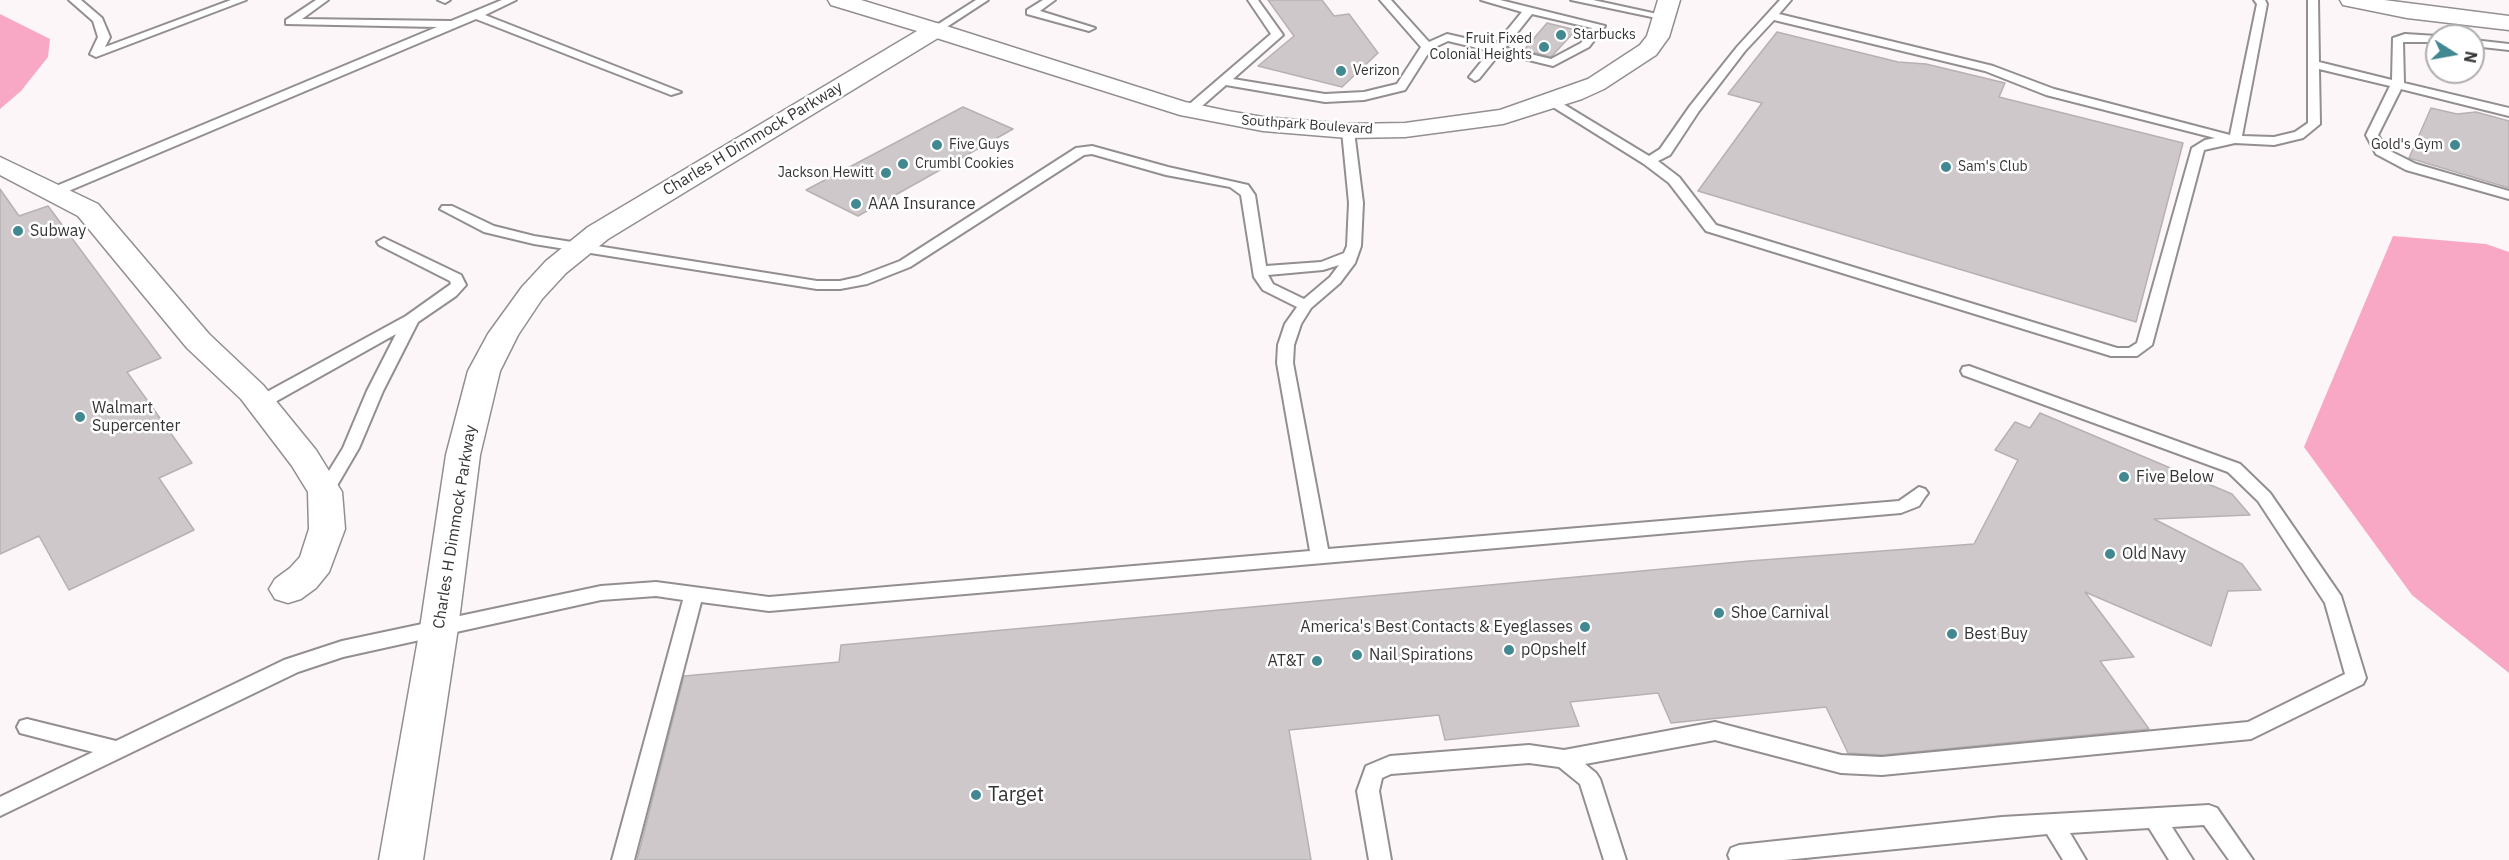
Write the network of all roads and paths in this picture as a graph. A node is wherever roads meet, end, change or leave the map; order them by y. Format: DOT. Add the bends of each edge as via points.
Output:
graph roads {
  1 [pos="74,0"];
  2 [pos="242,0"];
  3 [pos="323,0"];
  4 [pos="511,0"];
  5 [pos="839,0"];
  6 [pos="983,0"];
  7 [pos="1050,0"];
  8 [pos="1253,0"];
  9 [pos="1384,0"];
  10 [pos="1486,0"];
  11 [pos="1576,0"];
  12 [pos="1786,0"];
  13 [pos="2259,0"];
  14 [pos="2313,0"];
  15 [pos="2351,0"];
  16 [pos="1667,9"];
  17 [pos="1529,10"];
  18 [pos="476,15"];
  19 [pos="1773,15"];
  20 [pos="2509,23"];
  21 [pos="454,24"];
  22 [pos="1089,28"];
  23 [pos="935,30"];
  24 [pos="2425,38"];
  25 [pos="2485,45"];
  26 [pos="1427,47"];
  27 [pos="2509,48"];
  28 [pos="1497,51"];
  29 [pos="2313,64"];
  30 [pos="1475,77"];
  31 [pos="1223,81"];
  32 [pos="2398,83"];
  33 [pos="675,92"];
  34 [pos="1551,102"];
  35 [pos="1190,110"];
  36 [pos="2509,112"];
  37 [pos="1348,131"];
  38 [pos="2235,139"];
  39 [pos="1649,161"];
  40 [pos="0,165"];
  41 [pos="54,192"];
  42 [pos="2509,195"];
  43 [pos="447,209"];
  44 [pos="384,242"];
  45 [pos="581,247"];
  46 [pos="1350,256"];
  47 [pos="1260,271"];
  48 [pos="1306,305"];
  49 [pos="412,318"];
  50 [pos="1969,371"];
  51 [pos="260,403"];
  52 [pos="326,492"];
  53 [pos="1919,493"];
  54 [pos="1320,556"];
  55 [pos="288,589"];
  56 [pos="694,594"];
  57 [pos="439,628"];
  58 [pos="27,727"];
  59 [pos="118,750"];
  60 [pos="1564,759"];
  61 [pos="0,807"];
  62 [pos="2154,818"];
  63 [pos="2053,824"];
  64 [pos="401,860"];
  65 [pos="623,860"];
  66 [pos="1380,860"];
  67 [pos="1615,860"];
  68 [pos="1741,860"];
  69 [pos="2075,860"];
  70 [pos="2182,860"];
  71 [pos="2242,860"];
  1 -- 2 [label="lane" via="98,20 104,37 96,54"];
  3 -- 21 [label="lane" via="290,22"];
  4 -- 18 [label="lane"];
  5 -- 23 [label="street, Southpark Boulevard"];
  6 -- 23 [label="lane"];
  7 -- 22 [label="lane" via="1031,12"];
  8 -- 31 [label="lane" via="1277,35"];
  9 -- 26 [label="lane"];
  10 -- 17 [label="lane"];
  11 -- 16 [label="lane"];
  12 -- 19 [label="lane"];
  13 -- 38 [label="lane" via="2262,4"];
  14 -- 29 [label="lane"];
  15 -- 20 [label="street"];
  16 -- 34 [label="street, Southpark Boulevard" via="1658,37 1636,60 1596,84"];
  17 -- 28 [label="lane"];
  17 -- 28 [label="lane" via="1599,26 1585,45 1553,63"];
  18 -- 21 [label="lane"];
  18 -- 33 [label="lane"];
  19 -- 38 [label="lane" via="1989,68 2050,92"];
  19 -- 39 [label="lane" via="1694,109 1665,152"];
  21 -- 41 [label="lane"];
  23 -- 35 [label="street, Southpark Boulevard"];
  23 -- 45 [label="street, Charles H Dimmock Parkway" via="669,188"];
  24 -- 32 [label="lane" via="2397,40"];
  25 -- 27 [label="lane"];
  26 -- 28 [label="lane" via="1447,37"];
  26 -- 31 [label="lane" via="1401,87 1364,96 1325,98"];
  28 -- 30 [label="lane"];
  29 -- 32 [label="lane"];
  29 -- 38 [label="lane" via="2314,124 2299,135 2274,141"];
  31 -- 35 [label="lane"];
  32 -- 36 [label="lane"];
  32 -- 42 [label="lane" via="2372,135 2380,151 2411,167"];
  34 -- 37 [label="street, Southpark Boulevard" via="1503,117 1462,124"];
  34 -- 39 [label="lane"];
  35 -- 37 [label="street, Southpark Boulevard" via="1263,124"];
  37 -- 46 [label="lane" via="1356,203"];
  38 -- 39 [label="lane" via="2198,148 2144,345 2132,353 2116,353 1711,228 1674,180"];
  40 -- 41 [label="street"];
  41 -- 51 [label="street" via="88,210 198,341"];
  43 -- 45 [label="lane" via="504,234"];
  44 -- 49 [label="lane" via="456,278 459,285"];
  45 -- 47 [label="lane" via="817,285 862,281 905,264 1081,151 1092,150 1243,189 1248,195"];
  45 -- 57 [label="street, Charles H Dimmock Parkway" via="532,293 503,334 484,371 463,455"];
  46 -- 47 [label="lane" via="1323,266"];
  46 -- 48 [label="lane" via="1335,280"];
  47 -- 48 [label="lane" via="1268,287"];
  48 -- 54 [label="lane" via="1293,324 1285,363"];
  49 -- 51 [label="lane"];
  49 -- 52 [label="lane"];
  50 -- 60 [label="lane" via="2234,468 2264,497 2334,601 2355,678 2251,730 1882,766 1841,764 1715,731"];
  51 -- 52 [label="street"];
  52 -- 55 [label="street" via="327,529 316,562"];
  53 -- 54 [label="lane" via="1913,502 1902,507"];
  54 -- 56 [label="lane" via="769,604"];
  56 -- 57 [label="lane" via="656,589 601,593"];
  56 -- 65 [label="lane"];
  57 -- 59 [label="lane" via="342,649 291,666"];
  57 -- 64 [label="street, Charles H Dimmock Parkway"];
  58 -- 59 [label="lane"];
  59 -- 61 [label="lane"];
  60 -- 66 [label="lane" via="1529,754 1390,765 1374,772 1368,791"];
  60 -- 67 [label="lane" via="1589,779"];
  62 -- 63 [label="lane"];
  62 -- 70 [label="lane"];
  62 -- 71 [label="lane" via="2209,814"];
  63 -- 68 [label="lane" via="1739,855"];
  63 -- 69 [label="lane"];
}
